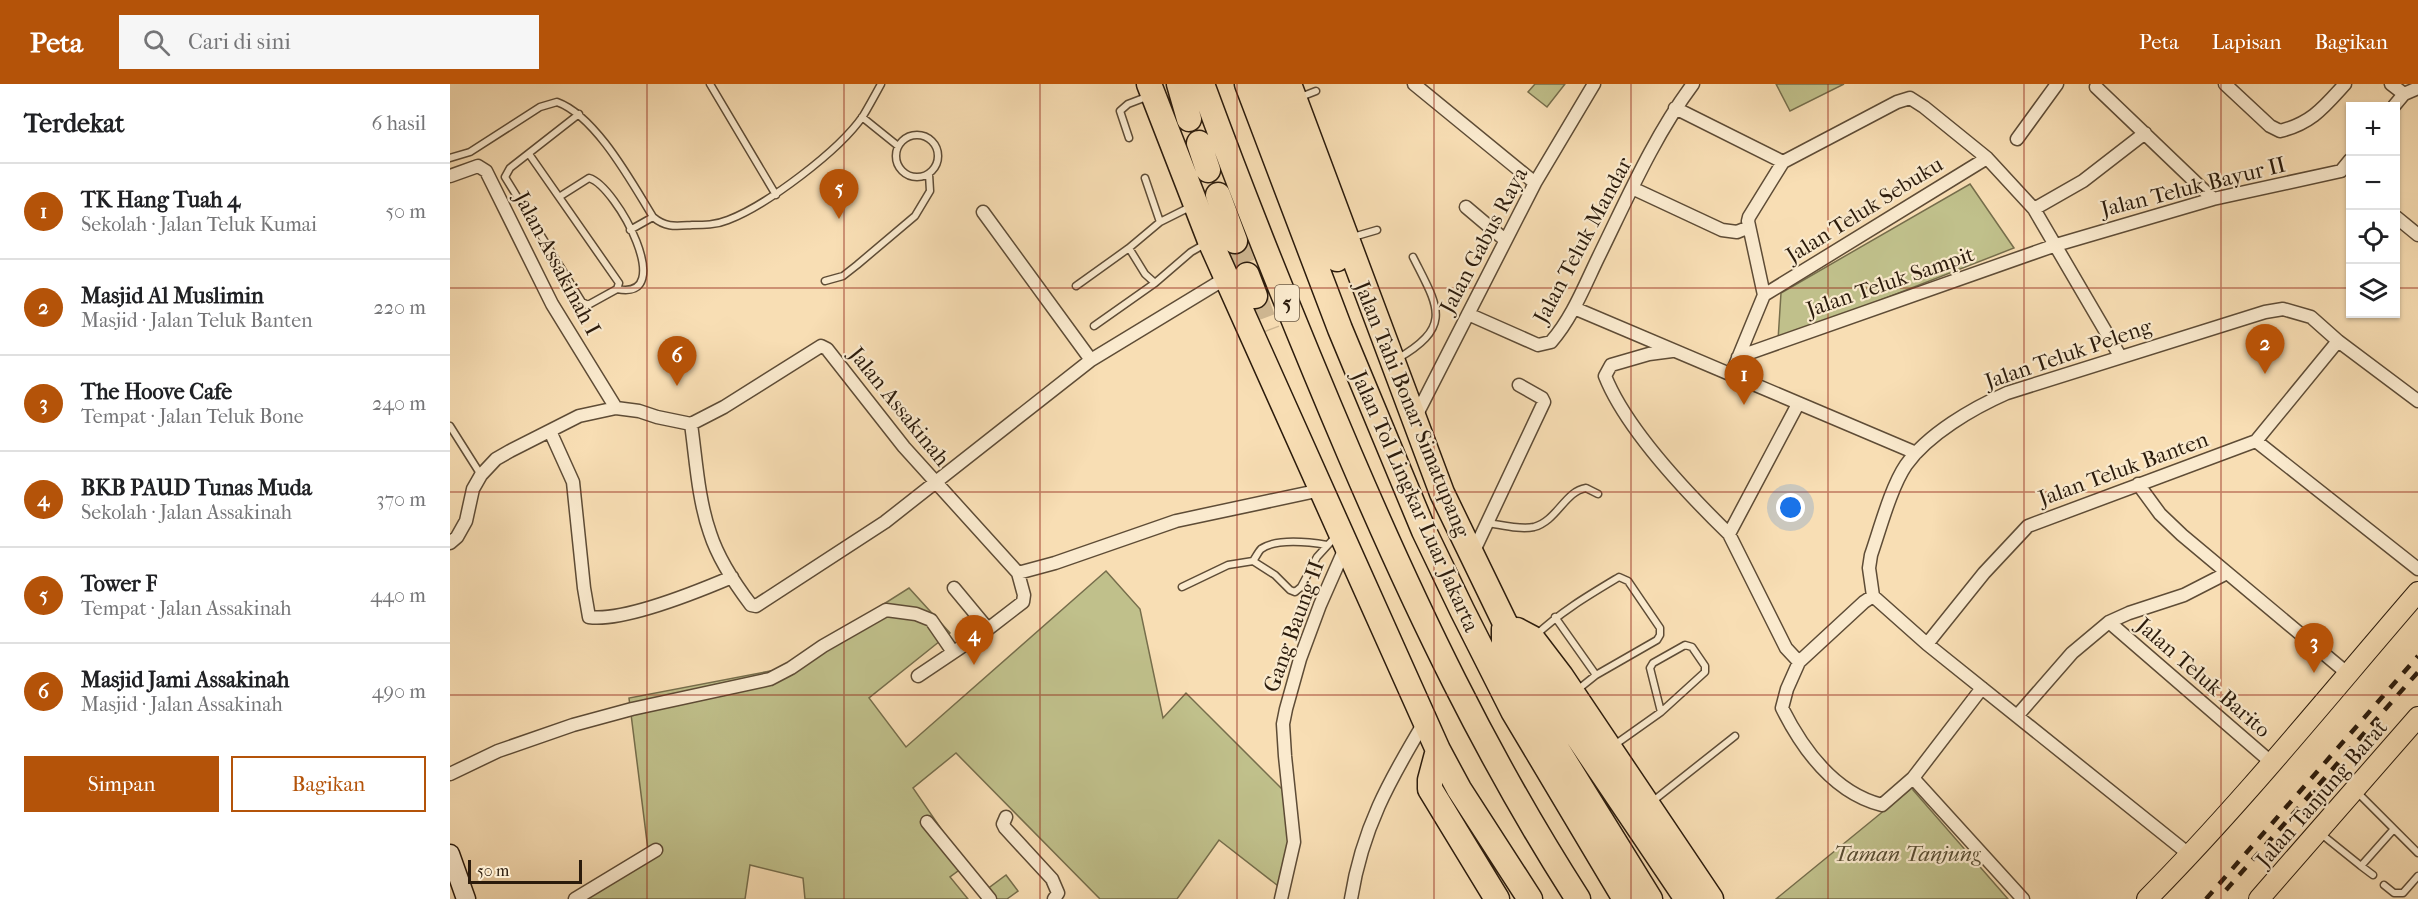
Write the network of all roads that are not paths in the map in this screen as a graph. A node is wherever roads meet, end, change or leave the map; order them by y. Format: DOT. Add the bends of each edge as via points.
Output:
graph roads {
  1 [pos="710,84"];
  2 [pos="881,84"];
  3 [pos="1179,84"];
  4 [pos="1202,84"];
  5 [pos="1246,84"];
  6 [pos="1269,84"];
  7 [pos="1414,84"];
  8 [pos="1594,84"];
  9 [pos="1694,84"];
  10 [pos="2057,84"];
  11 [pos="2225,84"];
  12 [pos="2345,84"];
  13 [pos="2391,84"];
  14 [pos="2096,87"];
  15 [pos="2418,88"];
  16 [pos="1150,89"];
  17 [pos="1300,91"];
  18 [pos="2404,94"];
  19 [pos="2397,102"];
  20 [pos="1675,108"];
  21 [pos="579,114"];
  22 [pos="862,117"];
  23 [pos="1189,119"];
  24 [pos="2145,133"];
  25 [pos="1129,138"];
  26 [pos="2017,139"];
  27 [pos="1199,143"];
  28 [pos="898,146"];
  29 [pos="529,154"];
  30 [pos="450,158"];
  31 [pos="1987,158"];
  32 [pos="1783,162"];
  33 [pos="1208,170"];
  34 [pos="929,174"];
  35 [pos="2346,175"];
  36 [pos="450,176"];
  37 [pos="1144,178"];
  38 [pos="1535,183"];
  39 [pos="1632,188"];
  40 [pos="776,195"];
  41 [pos="559,197"];
  42 [pos="2213,199"];
  43 [pos="1207,200"];
  44 [pos="1466,207"];
  45 [pos="2034,209"];
  46 [pos="983,212"];
  47 [pos="653,217"];
  48 [pos="2400,220"];
  49 [pos="1160,222"];
  50 [pos="1749,228"];
  51 [pos="630,230"];
  52 [pos="1377,230"];
  53 [pos="2418,235"];
  54 [pos="1347,239"];
  55 [pos="1505,240"];
  56 [pos="1210,241"];
  57 [pos="1235,241"];
  58 [pos="2056,245"];
  59 [pos="1129,248"];
  60 [pos="1413,257"];
  61 [pos="825,281"];
  62 [pos="1155,283"];
  63 [pos="1243,283"];
  64 [pos="1076,286"];
  65 [pos="617,289"];
  66 [pos="1764,295"];
  67 [pos="1574,309"];
  68 [pos="1472,316"];
  69 [pos="1094,326"];
  70 [pos="1268,331"];
  71 [pos="2338,340"];
  72 [pos="1674,351"];
  73 [pos="2120,356"];
  74 [pos="1738,357"];
  75 [pos="1091,360"];
  76 [pos="1393,361"];
  77 [pos="1731,375"];
  78 [pos="1519,385"];
  79 [pos="2418,401"];
  80 [pos="1798,404"];
  81 [pos="615,408"];
  82 [pos="1415,419"];
  83 [pos="691,424"];
  84 [pos="450,426"];
  85 [pos="550,431"];
  86 [pos="2256,441"];
  87 [pos="1916,453"];
  88 [pos="481,475"];
  89 [pos="935,482"];
  90 [pos="2138,484"];
  91 [pos="1321,490"];
  92 [pos="1442,493"];
  93 [pos="1598,494"];
  94 [pos="1488,523"];
  95 [pos="1729,534"];
  96 [pos="1337,541"];
  97 [pos="450,543"];
  98 [pos="1472,555"];
  99 [pos="1253,561"];
  100 [pos="2418,569"];
  101 [pos="1018,573"];
  102 [pos="2225,574"];
  103 [pos="732,578"];
  104 [pos="1182,587"];
  105 [pos="954,588"];
  106 [pos="2418,592"];
  107 [pos="1873,596"];
  108 [pos="2418,600"];
  109 [pos="1555,617"];
  110 [pos="2109,622"];
  111 [pos="1504,623"];
  112 [pos="988,629"];
  113 [pos="1532,638"];
  114 [pos="1927,644"];
  115 [pos="953,652"];
  116 [pos="1799,662"];
  117 [pos="2347,674"];
  118 [pos="1596,675"];
  119 [pos="918,676"];
  120 [pos="1982,688"];
  121 [pos="1572,693"];
  122 [pos="2418,703"];
  123 [pos="1661,712"];
  124 [pos="2017,716"];
  125 [pos="2418,717"];
  126 [pos="1425,721"];
  127 [pos="1735,736"];
  128 [pos="1610,748"];
  129 [pos="1438,750"];
  130 [pos="2272,763"];
  131 [pos="450,774"];
  132 [pos="1913,778"];
  133 [pos="2355,790"];
  134 [pos="1647,805"];
  135 [pos="1006,817"];
  136 [pos="927,822"];
  137 [pos="2393,830"];
  138 [pos="2318,831"];
  139 [pos="656,850"];
  140 [pos="2193,852"];
  141 [pos="2418,853"];
  142 [pos="450,854"];
  143 [pos="2361,866"];
  144 [pos="2373,875"];
  145 [pos="2417,879"];
  146 [pos="2275,881"];
  147 [pos="2384,885"];
  148 [pos="466,899"];
  149 [pos="575,899"];
  150 [pos="990,899"];
  151 [pos="1054,899"];
  152 [pos="1281,899"];
  153 [pos="1351,899"];
  154 [pos="1497,899"];
  155 [pos="1530,899"];
  156 [pos="1548,899"];
  157 [pos="1578,899"];
  158 [pos="1625,899"];
  159 [pos="1650,899"];
  160 [pos="1687,899"];
  161 [pos="1712,899"];
  162 [pos="2023,899"];
  163 [pos="2146,899"];
  164 [pos="2259,899"];
  1 -- 40 [label="lane"];
  2 -- 22 [label="lane"];
  3 -- 23 [label="highway"];
  4 -- 157 [label="highway, Jalan Tol Lingkar Luar Jakarta / 5" via="1314,372 1397,564 1472,719"];
  5 -- 158 [label="highway, Jalan Tol Lingkar Luar Jakarta / 5" via="1340,329 1424,531 1513,711"];
  6 -- 92 [label="highway" via="1410,449 1430,482"];
  7 -- 38 [label="street"];
  8 -- 38 [label="street, Jalan Gabus Raya"];
  9 -- 20 [label="street, Jalan Teluk Mandar"];
  10 -- 26 [label="street"];
  11 -- 12 [label="street" via="2280,131 2307,122"];
  13 -- 18 [label="street"];
  14 -- 24 [label="street"];
  15 -- 18 [label="street"];
  16 -- 25 [label="lane" via="1120,111"];
  16 -- 43 [label="highway"];
  17 -- 54 [label="highway, Jalan Tahi Bonar Simatupang"];
  18 -- 19 [label="street"];
  20 -- 32 [label="street"];
  20 -- 39 [label="street, Jalan Teluk Mandar"];
  21 -- 29 [label="lane"];
  21 -- 30 [label="lane" via="563,104 550,103 470,152"];
  21 -- 47 [label="lane" via="616,158"];
  22 -- 28 [label="lane"];
  22 -- 40 [label="lane"];
  24 -- 42 [label="street"];
  24 -- 45 [label="street" via="2083,181"];
  27 -- 33 [label="highway"];
  28 -- 34 [label="lane" via="899,167 908,175"];
  28 -- 34 [label="lane" via="916,135 935,144 936,166"];
  29 -- 41 [label="lane"];
  29 -- 65 [label="lane" via="510,168 505,177 582,302 588,304"];
  31 -- 32 [label="street" via="1910,98"];
  31 -- 45 [label="street"];
  31 -- 66 [label="street, Jalan Teluk Sebuku"];
  32 -- 50 [label="street" via="1749,217"];
  34 -- 61 [label="lane" via="930,191 915,216 857,266 843,276"];
  35 -- 42 [label="street, Jalan Teluk Bayur II"];
  36 -- 81 [label="street, Jalan Assakinah I" via="478,166 486,171 552,304"];
  37 -- 49 [label="lane"];
  38 -- 55 [label="street, Jalan Gabus Raya"];
  39 -- 50 [label="street" via="1722,230 1737,232"];
  39 -- 67 [label="street, Jalan Teluk Mandar"];
  40 -- 47 [label="lane" via="714,224 668,226"];
  41 -- 51 [label="lane" via="589,178 595,179 615,201"];
  41 -- 65 [label="lane" via="619,283"];
  42 -- 58 [label="street, Jalan Teluk Bayur II"];
  43 -- 49 [label="lane"];
  43 -- 56 [label="highway"];
  43 -- 57 [label="highway"];
  44 -- 55 [label="street"];
  45 -- 58 [label="street"];
  46 -- 75 [label="street"];
  47 -- 51 [label="lane"];
  48 -- 53 [label="street"];
  49 -- 59 [label="lane"];
  50 -- 66 [label="street"];
  51 -- 65 [label="lane" via="644,261 644,275 633,290"];
  52 -- 54 [label="lane"];
  54 -- 76 [label="highway, Jalan Tahi Bonar Simatupang"];
  55 -- 68 [label="street, Jalan Gabus Raya"];
  56 -- 62 [label="lane"];
  56 -- 63 [label="highway"];
  58 -- 73 [label="street"];
  58 -- 74 [label="street, Jalan Teluk Sampit"];
  59 -- 62 [label="lane"];
  59 -- 64 [label="lane"];
  60 -- 76 [label="lane" via="1435,301 1436,323 1426,338"];
  62 -- 69 [label="lane"];
  63 -- 75 [label="street"];
  63 -- 91 [label="highway"];
  66 -- 74 [label="street"];
  67 -- 68 [label="street, Jalan Teluk Mandar" via="1557,336 1544,345"];
  67 -- 72 [label="street"];
  68 -- 82 [label="street, Jalan Gabus Raya"];
  70 -- 96 [label="highway" via="1335,486 1340,513"];
  71 -- 73 [label="street, Jalan Teluk Peleng" via="2311,317 2283,309"];
  71 -- 79 [label="street, Jalan Teluk Peleng"];
  71 -- 86 [label="street"];
  72 -- 77 [label="street"];
  72 -- 95 [label="street" via="1611,365 1605,376 1634,424 1695,500"];
  73 -- 87 [label="street, Jalan Teluk Peleng" via="1980,405"];
  74 -- 77 [label="street"];
  75 -- 89 [label="street"];
  76 -- 82 [label="highway, Jalan Tahi Bonar Simatupang"];
  77 -- 80 [label="street"];
  78 -- 94 [label="street" via="1544,402"];
  80 -- 87 [label="street"];
  80 -- 95 [label="street"];
  81 -- 83 [label="street"];
  81 -- 85 [label="street" via="579,416"];
  82 -- 92 [label="highway, Jalan Tahi Bonar Simatupang"];
  83 -- 89 [label="street, Jalan Assakinah" via="821,346"];
  83 -- 103 [label="street" via="710,533"];
  84 -- 88 [label="lane"];
  85 -- 88 [label="street" via="496,459"];
  85 -- 103 [label="street" via="573,482 589,617 618,615 684,597"];
  86 -- 90 [label="street, Jalan Teluk Banten"];
  86 -- 100 [label="street"];
  87 -- 107 [label="street, Jalan Teluk Peleng" via="1905,467 1871,555"];
  88 -- 97 [label="street" via="473,489 466,521"];
  89 -- 101 [label="street, Jalan Assakinah"];
  89 -- 103 [label="street" via="885,522 756,606 751,605"];
  90 -- 102 [label="street" via="2160,514"];
  90 -- 114 [label="street, Jalan Teluk Banten" via="2028,526"];
  91 -- 96 [label="highway"];
  91 -- 101 [label="street" via="1176,521"];
  92 -- 98 [label="highway, Jalan Tahi Bonar Simatupang"];
  93 -- 94 [label="lane" via="1586,488 1577,491 1554,516 1528,528"];
  94 -- 98 [label="street"];
  95 -- 116 [label="street" via="1786,648"];
  96 -- 99 [label="lane" via="1269,546 1260,550"];
  96 -- 99 [label="lane" via="1312,565 1295,591"];
  96 -- 126 [label="highway"];
  96 -- 152 [label="street, Gang Baung II" via="1283,724 1294,842"];
  98 -- 111 [label="highway, Jalan Tahi Bonar Simatupang"];
  99 -- 104 [label="lane" via="1228,565"];
  101 -- 112 [label="street" via="1023,602"];
  102 -- 110 [label="street" via="2184,595"];
  102 -- 117 [label="street"];
  105 -- 112 [label="street"];
  106 -- 117 [label="main road"];
  107 -- 114 [label="street"];
  107 -- 116 [label="street"];
  108 -- 140 [label="main road" via="2241,811"];
  109 -- 113 [label="lane"];
  109 -- 118 [label="lane"];
  109 -- 118 [label="lane" via="1619,577 1628,581 1660,628 1660,635"];
  110 -- 124 [label="street" via="2072,653"];
  110 -- 130 [label="street, Jalan Teluk Barito"];
  111 -- 113 [label="highway"];
  111 -- 159 [label="highway" via="1509,664 1531,706"];
  111 -- 160 [label="highway, Jalan Tahi Bonar Simatupang"];
  112 -- 115 [label="street"];
  113 -- 121 [label="highway"];
  114 -- 120 [label="street"];
  115 -- 119 [label="street"];
  115 -- 131 [label="street" via="931,620 886,610 770,679 573,725 498,751"];
  116 -- 132 [label="street" via="1782,708 1826,773 1854,795 1880,805"];
  117 -- 130 [label="main road"];
  118 -- 121 [label="lane"];
  120 -- 124 [label="street"];
  120 -- 132 [label="street"];
  121 -- 128 [label="highway"];
  122 -- 146 [label="main road" via="2306,834"];
  123 -- 123 [label="lane" via="1650,668 1685,645 1692,647 1705,672"];
  123 -- 128 [label="lane"];
  124 -- 140 [label="street"];
  125 -- 133 [label="main road, Jalan Tanjung Barat"];
  126 -- 129 [label="highway"];
  126 -- 153 [label="street" via="1386,789 1364,840"];
  126 -- 156 [label="highway" via="1439,723"];
  127 -- 134 [label="lane"];
  128 -- 134 [label="highway"];
  129 -- 154 [label="highway" via="1430,789"];
  129 -- 155 [label="highway"];
  130 -- 140 [label="main road"];
  132 -- 162 [label="street"];
  133 -- 137 [label="lane"];
  133 -- 138 [label="main road, Jalan Tanjung Barat"];
  134 -- 161 [label="highway"];
  135 -- 151 [label="street" via="1005,828 1052,879 1058,893"];
  136 -- 150 [label="street"];
  137 -- 141 [label="lane"];
  137 -- 143 [label="lane"];
  138 -- 143 [label="lane"];
  138 -- 146 [label="main road, Jalan Tanjung Barat"];
  139 -- 149 [label="street"];
  140 -- 163 [label="main road"];
  142 -- 148 [label="street"];
  143 -- 144 [label="lane"];
  145 -- 147 [label="lane" via="2403,893 2394,893"];
  146 -- 164 [label="main road, Jalan Tanjung Barat"];
}
